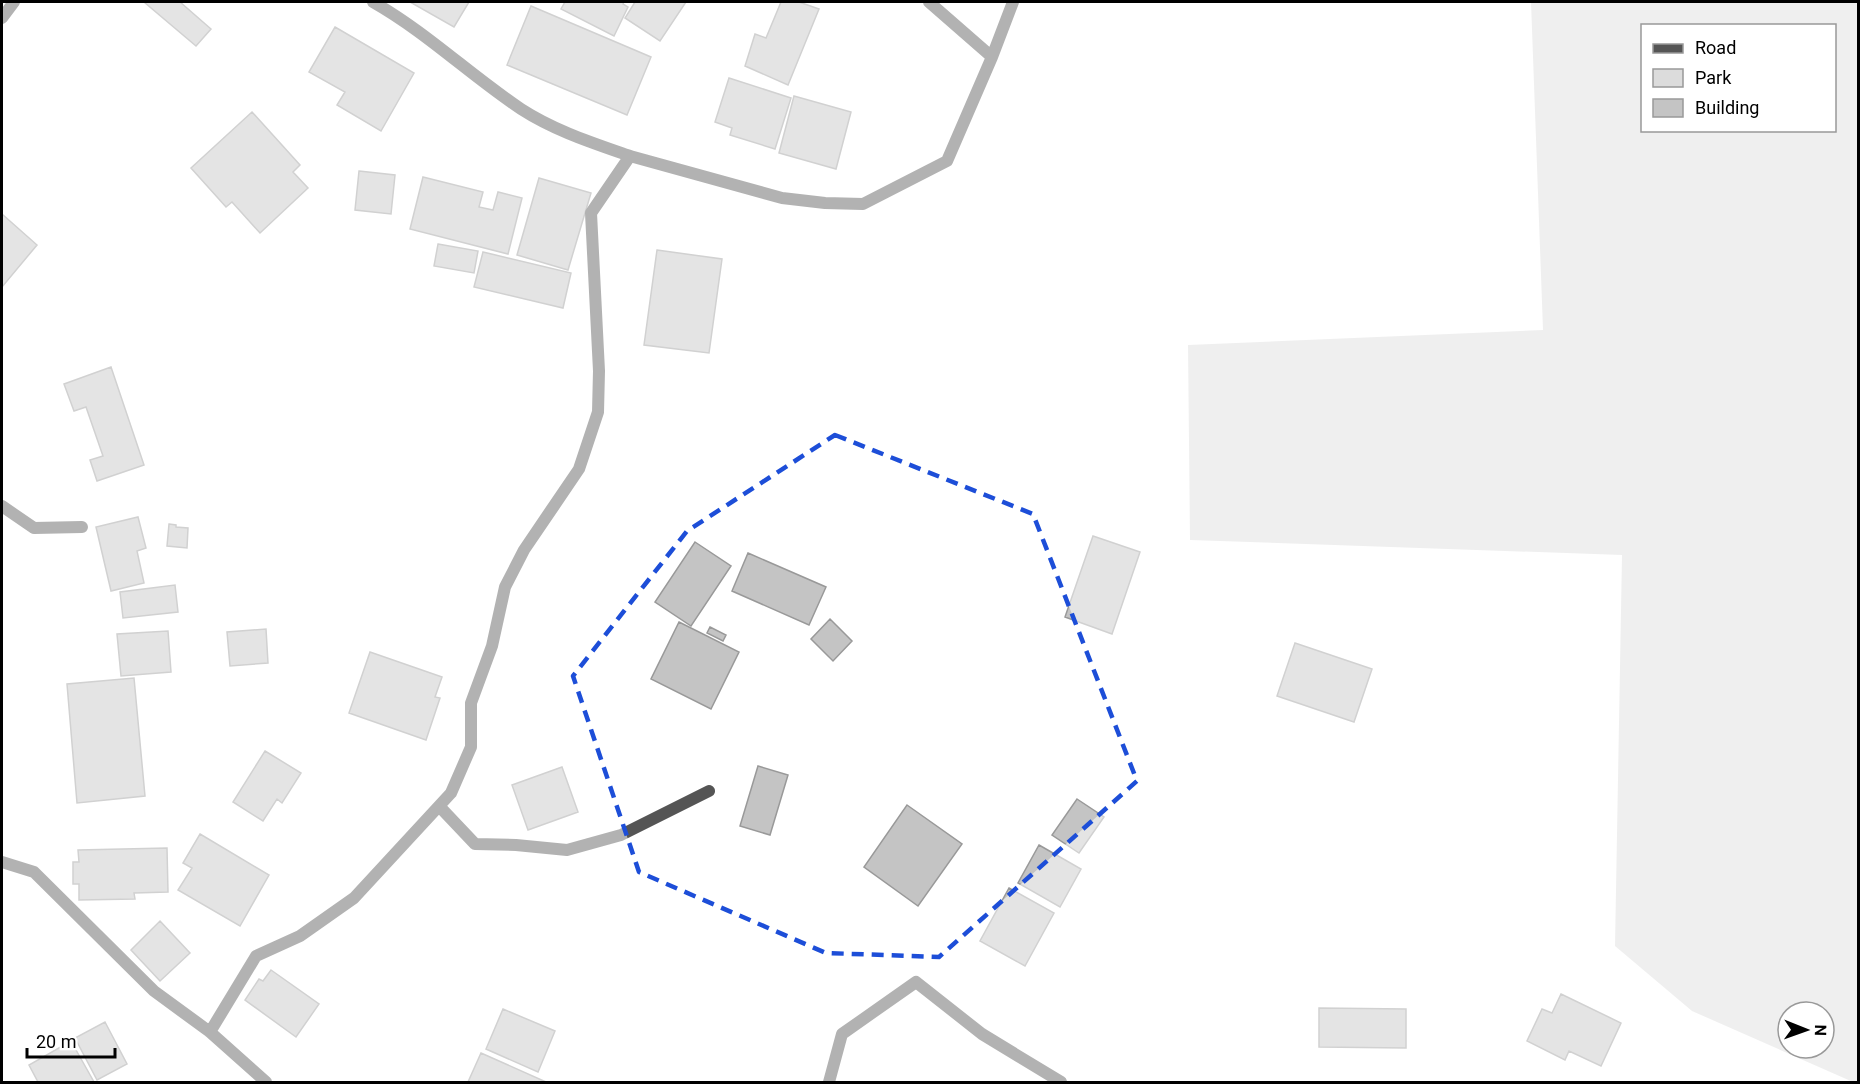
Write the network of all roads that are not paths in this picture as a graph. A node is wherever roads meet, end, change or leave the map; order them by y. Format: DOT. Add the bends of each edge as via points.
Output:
graph roads {
  1 [pos="14,2"];
  2 [pos="373,2"];
  3 [pos="929,2"];
  4 [pos="1013,2"];
  5 [pos="2,18"];
  6 [pos="992,57"];
  7 [pos="630,156"];
  8 [pos="2,507"];
  9 [pos="82,527"];
  10 [pos="709,791"];
  11 [pos="440,806"];
  12 [pos="2,862"];
  13 [pos="210,1032"];
  14 [pos="266,1083"];
  15 [pos="829,1083"];
  16 [pos="1061,1083"];
  1 -- 5 [label="street"];
  2 -- 7 [label="street" via="400,17 522,109 564,132"];
  3 -- 6 [label="street"];
  4 -- 6 [label="street"];
  6 -- 7 [label="street" via="947,161 862,204 782,198"];
  7 -- 11 [label="street" via="591,213 598,412 579,469 504,587 492,646 471,703 471,747 451,794"];
  8 -- 9 [label="street" via="34,528"];
  10 -- 11 [label="street" via="621,835 567,850 475,844"];
  11 -- 13 [label="street" via="354,898 300,936 256,956"];
  12 -- 13 [label="street" via="34,872 154,991"];
  13 -- 14 [label="street"];
  15 -- 16 [label="street" via="842,1034 915,982 982,1034"];
}
